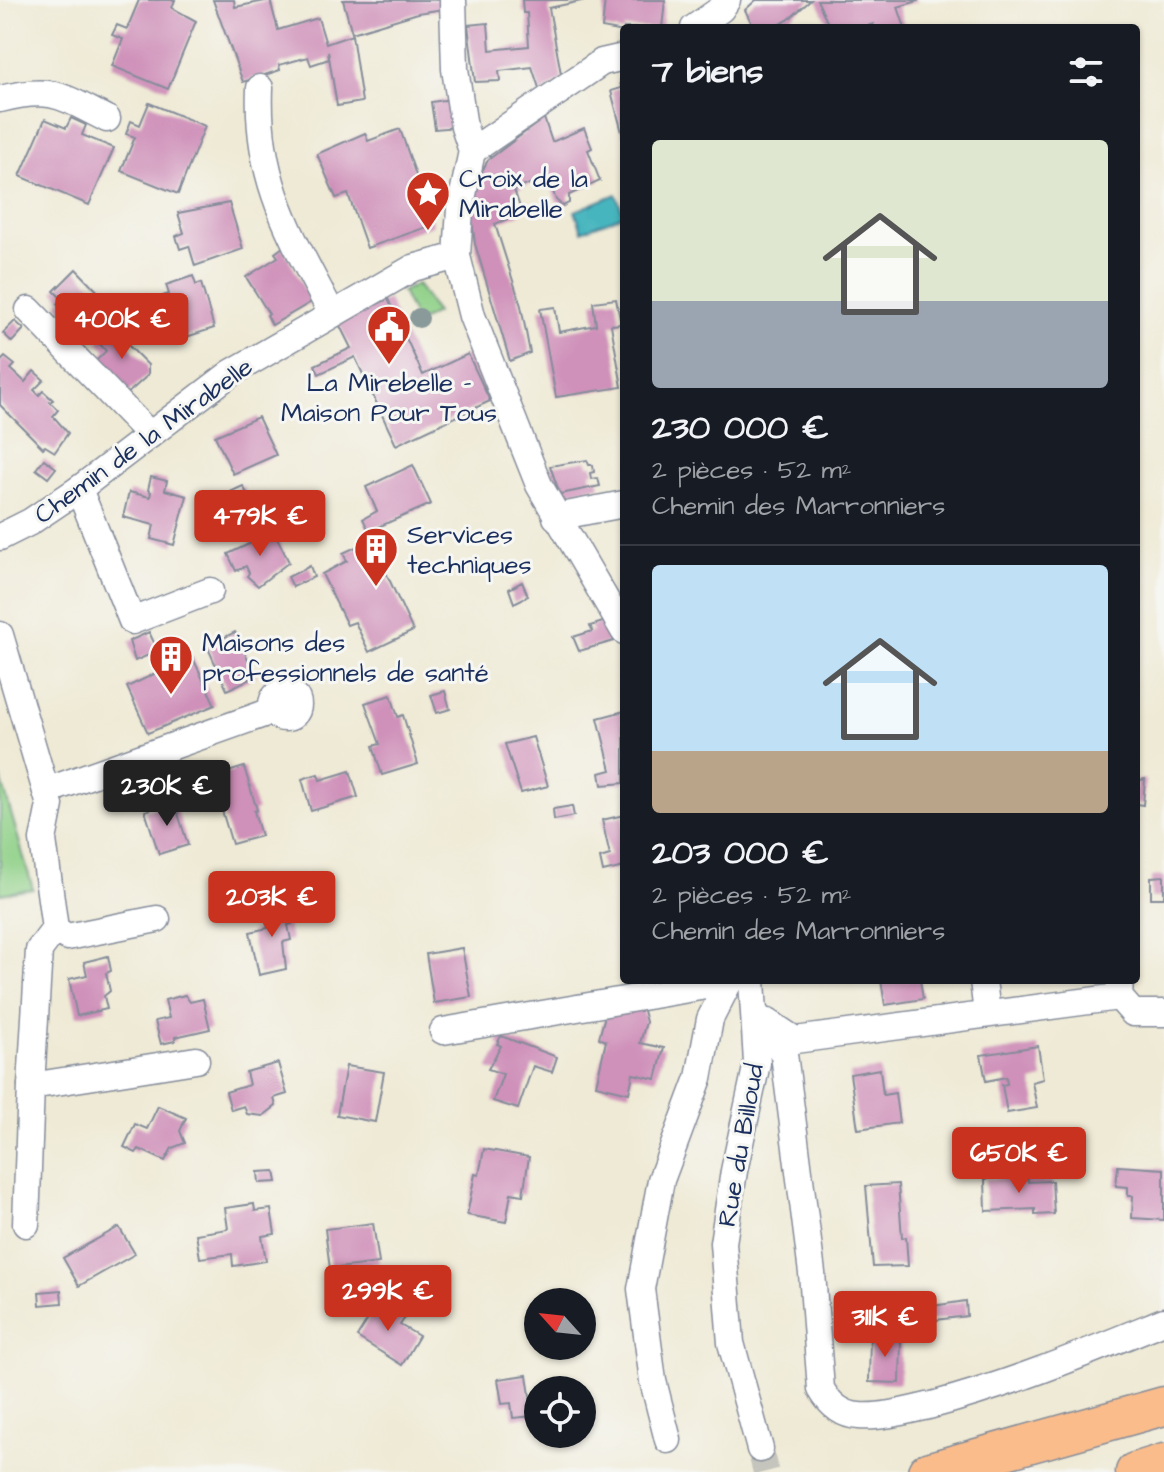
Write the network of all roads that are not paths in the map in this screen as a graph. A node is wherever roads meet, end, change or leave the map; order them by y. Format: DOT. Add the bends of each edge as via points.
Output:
graph roads {
  1 [pos="453,0"];
  2 [pos="727,0"];
  3 [pos="700,24"];
  4 [pos="620,58"];
  5 [pos="260,88"];
  6 [pos="0,99"];
  7 [pos="107,119"];
  8 [pos="472,151"];
  9 [pos="457,256"];
  10 [pos="29,310"];
  11 [pos="332,314"];
  12 [pos="150,435"];
  13 [pos="79,489"];
  14 [pos="620,505"];
  15 [pos="556,517"];
  16 [pos="0,537"];
  17 [pos="210,591"];
  18 [pos="620,624"];
  19 [pos="0,635"];
  20 [pos="272,711"];
  21 [pos="46,791"];
  22 [pos="157,919"];
  23 [pos="55,929"];
  24 [pos="719,984"];
  25 [pos="735,984"];
  26 [pos="739,984"];
  27 [pos="983,984"];
  28 [pos="1120,988"];
  29 [pos="755,1013"];
  30 [pos="1164,1013"];
  31 [pos="987,1014"];
  32 [pos="443,1031"];
  33 [pos="196,1060"];
  34 [pos="31,1086"];
  35 [pos="26,1224"];
  36 [pos="1164,1321"];
  37 [pos="1164,1406"];
  38 [pos="668,1440"];
  39 [pos="760,1449"];
  40 [pos="1164,1463"];
  41 [pos="927,1472"];
  42 [pos="1135,1472"];
  1 -- 8 [label="street" via="455,69"];
  2 -- 3 [label="street"];
  4 -- 8 [label="street" via="602,62"];
  5 -- 11 [label="street" via="267,173 282,219"];
  6 -- 7 [label="street" via="35,91 59,95"];
  8 -- 9 [label="street"];
  9 -- 11 [label="street, Chemin de la Mirabelle" via="413,268"];
  9 -- 15 [label="street" via="472,316"];
  10 -- 12 [label="street"];
  11 -- 12 [label="street, Chemin de la Mirabelle" via="231,373"];
  12 -- 13 [label="street, Chemin de la Mirabelle"];
  13 -- 16 [label="street, Chemin de la Mirabelle"];
  13 -- 17 [label="street" via="132,621"];
  14 -- 15 [label="street"];
  15 -- 18 [label="street"];
  19 -- 21 [label="street"];
  20 -- 21 [label="street"];
  21 -- 23 [label="street" via="50,805 43,840"];
  22 -- 23 [label="street" via="67,937"];
  23 -- 34 [label="street" via="39,950"];
  24 -- 32 [label="street"];
  25 -- 38 [label="street" via="710,1019 699,1078 661,1180 641,1289 653,1381"];
  26 -- 29 [label="street, Rue du Billoud"];
  27 -- 31 [label="street"];
  28 -- 30 [label="street" via="1133,1013"];
  28 -- 31 [label="street"];
  29 -- 31 [label="street" via="795,1040"];
  29 -- 36 [label="street" via="784,1054 821,1389 829,1403 857,1416 909,1410 1057,1365"];
  29 -- 39 [label="street, Rue du Billoud" via="757,1063 723,1243 731,1343"];
  33 -- 34 [label="street"];
  34 -- 35 [label="street"];
  37 -- 41 [label="highway"];
  40 -- 42 [label="highway"];
}
